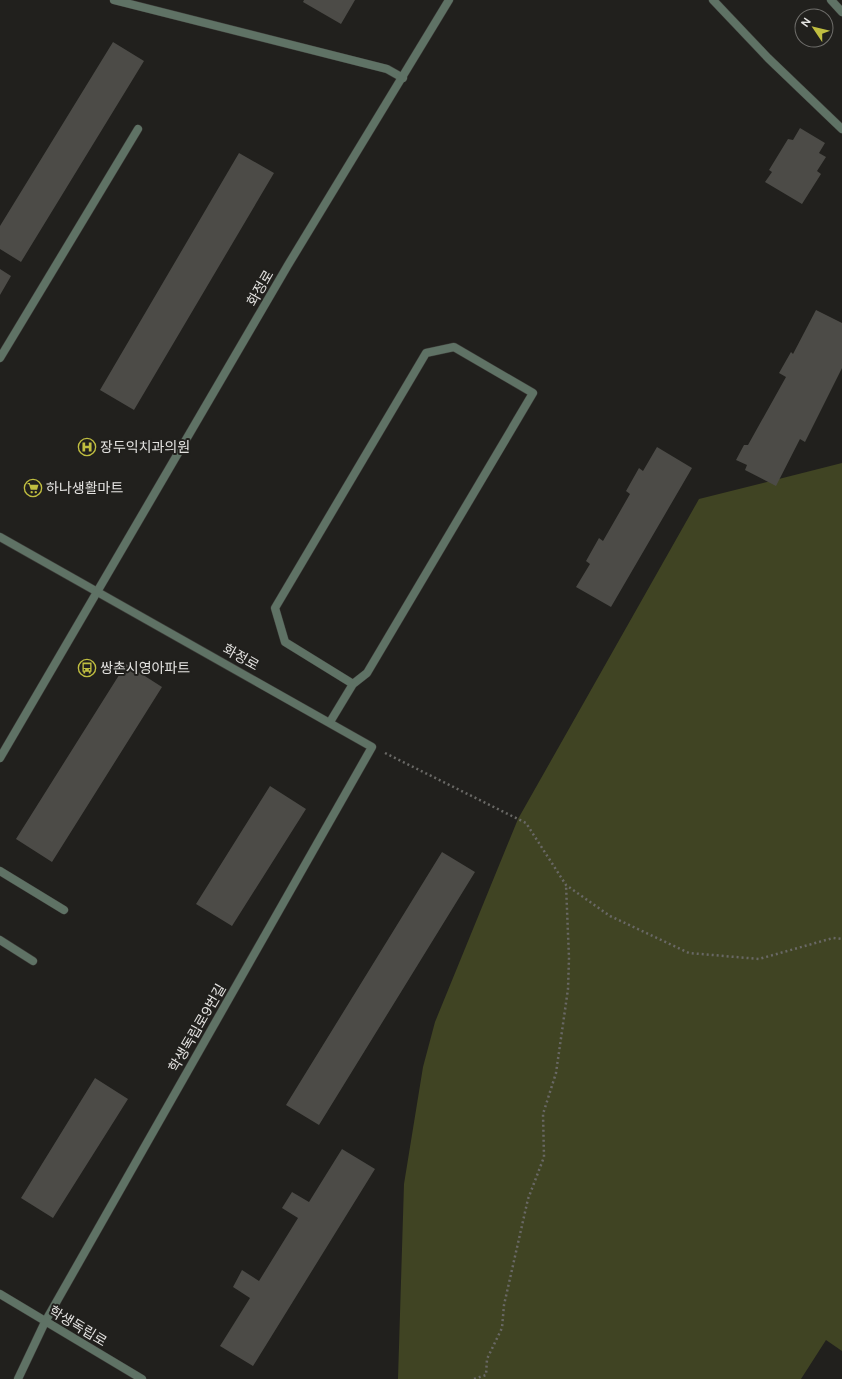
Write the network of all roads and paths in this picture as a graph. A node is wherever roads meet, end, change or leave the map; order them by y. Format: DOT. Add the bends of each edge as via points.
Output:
graph roads {
  1 [pos="114,0"];
  2 [pos="449,0"];
  3 [pos="713,0"];
  4 [pos="831,0"];
  5 [pos="842,12"];
  6 [pos="403,78"];
  7 [pos="138,129"];
  8 [pos="842,129"];
  9 [pos="0,358"];
  10 [pos="0,537"];
  11 [pos="97,592"];
  12 [pos="353,684"];
  13 [pos="330,722"];
  14 [pos="372,746"];
  15 [pos="0,758"];
  16 [pos="0,871"];
  17 [pos="566,885"];
  18 [pos="64,910"];
  19 [pos="842,939"];
  20 [pos="0,940"];
  21 [pos="33,961"];
  22 [pos="0,1294"];
  23 [pos="45,1322"];
  24 [pos="18,1379"];
  25 [pos="142,1379"];
  26 [pos="474,1379"];
  1 -- 6 [label="street" via="387,69"];
  2 -- 6 [label="street, 화정로"];
  3 -- 8 [label="street" via="768,58"];
  4 -- 5 [label="street"];
  6 -- 11 [label="street, 화정로" via="292,258"];
  7 -- 9 [label="street"];
  10 -- 11 [label="street"];
  11 -- 13 [label="street, 화정로"];
  11 -- 15 [label="street, 화정로"];
  12 -- 12 [label="street" via="367,673 533,393 454,347 426,353 275,608 285,642"];
  12 -- 13 [label="street"];
  13 -- 14 [label="street, 화정로"];
  14 -- 17 [label="path" via="526,823"];
  14 -- 23 [label="street, 학생독립로9번길"];
  16 -- 18 [label="street"];
  17 -- 19 [label="path" via="610,916 689,953 759,959 834,938"];
  17 -- 26 [label="path" via="570,958 568,989 556,1073 543,1114 544,1157 528,1199 504,1305 502,1328 487,1359 486,1375"];
  20 -- 21 [label="street"];
  22 -- 23 [label="street, 학생독립로"];
  23 -- 24 [label="street, 학생독립로9번길"];
  23 -- 25 [label="street, 학생독립로"];
}
